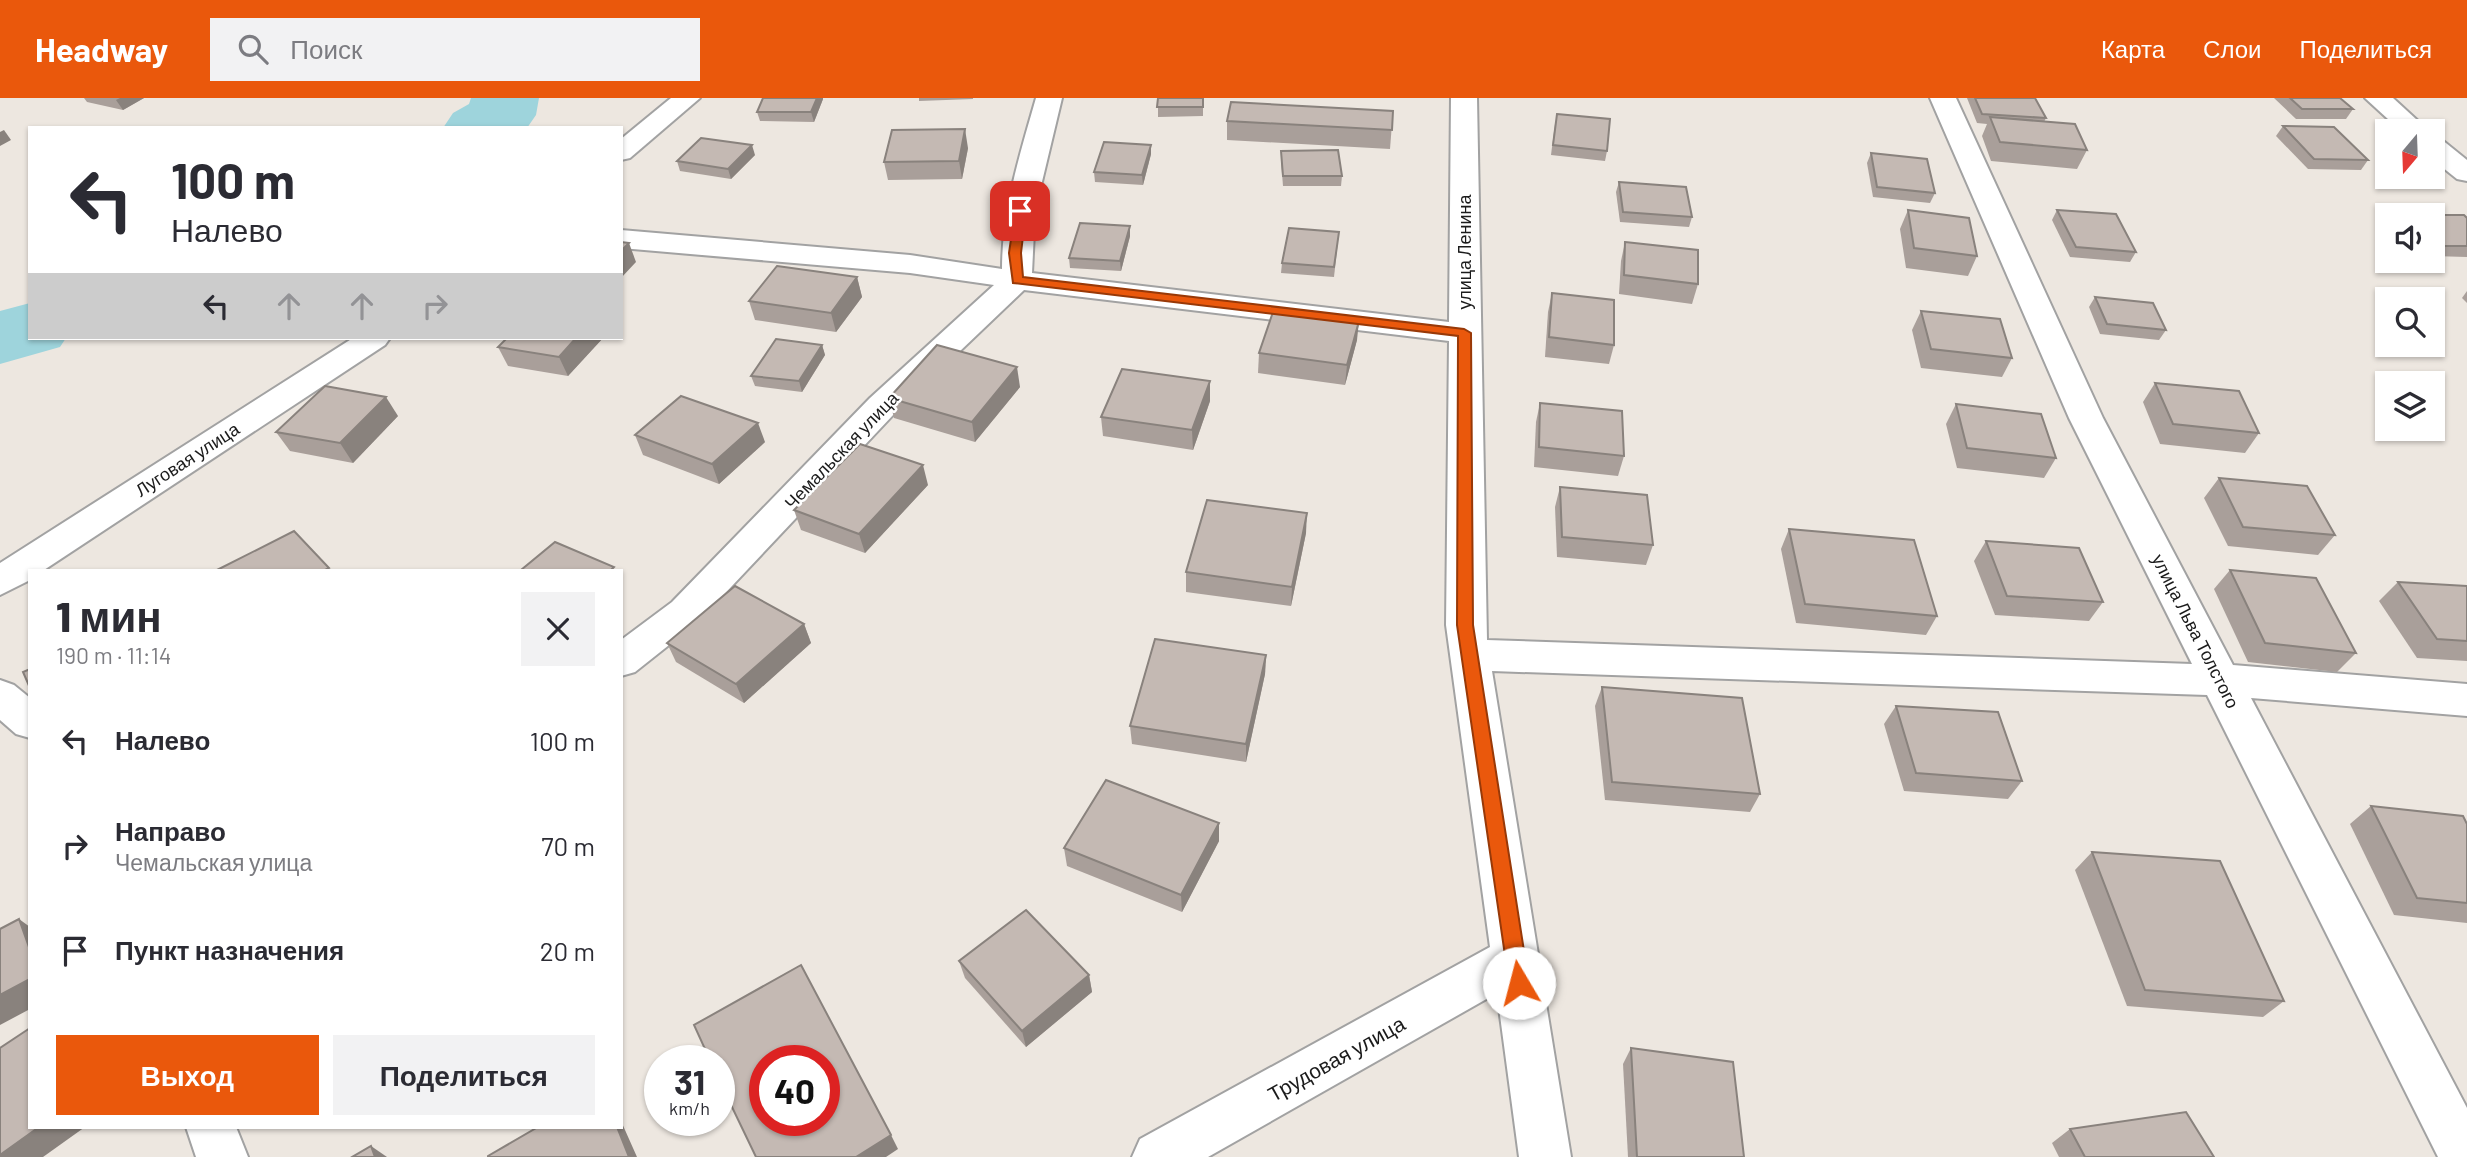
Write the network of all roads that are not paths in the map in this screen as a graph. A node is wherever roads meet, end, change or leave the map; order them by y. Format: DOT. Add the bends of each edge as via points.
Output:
graph roads {
  1 [pos="687,98"];
  2 [pos="1049,98"];
  3 [pos="1464,98"];
  4 [pos="1942,98"];
  5 [pos="2378,98"];
  6 [pos="2402,119"];
  7 [pos="623,150"];
  8 [pos="2445,155"];
  9 [pos="2467,173"];
  10 [pos="623,239"];
  11 [pos="1017,280"];
  12 [pos="1464,333"];
  13 [pos="371,340"];
  14 [pos="0,581"];
  15 [pos="1469,655"];
  16 [pos="623,659"];
  17 [pos="2221,680"];
  18 [pos="0,696"];
  19 [pos="2467,700"];
  20 [pos="28,720"];
  21 [pos="1515,958"];
  22 [pos="212,1129"];
  23 [pos="222,1157"];
  24 [pos="1158,1157"];
  25 [pos="1545,1157"];
  26 [pos="2465,1157"];
  1 -- 7 [label="street"];
  2 -- 11 [label="street" via="1023,190 1015,253"];
  3 -- 12 [label="street, улица Ленина"];
  4 -- 17 [label="street, улица Льва Толстого" via="2086,418"];
  5 -- 6 [label="street"];
  8 -- 9 [label="street"];
  10 -- 11 [label="street" via="897,263"];
  11 -- 12 [label="street"];
  11 -- 16 [label="street, Чемальская улица" via="883,406 685,612"];
  12 -- 15 [label="street, улица Ленина" via="1465,625"];
  13 -- 14 [label="street, Луговая улица"];
  15 -- 17 [label="street"];
  15 -- 21 [label="street, улица Ленина"];
  17 -- 19 [label="street"];
  17 -- 26 [label="street, улица Льва Толстого"];
  18 -- 20 [label="street"];
  21 -- 24 [label="street, Трудовая улица"];
  21 -- 25 [label="street, улица Ленина"];
  22 -- 23 [label="street"];
}
